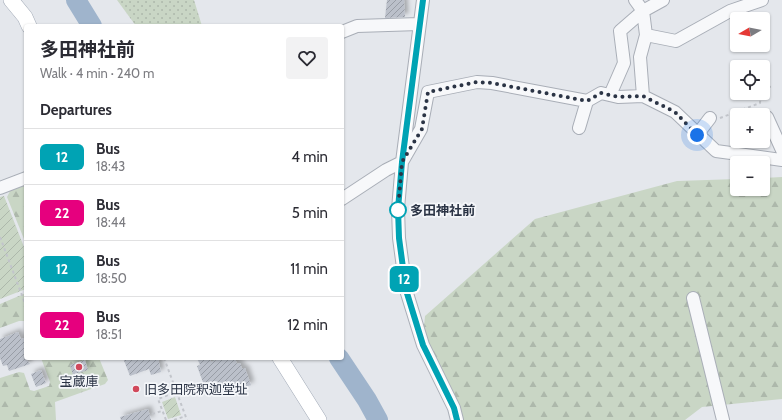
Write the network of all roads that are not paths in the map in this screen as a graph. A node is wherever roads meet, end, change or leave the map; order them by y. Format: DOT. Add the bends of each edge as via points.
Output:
graph roads {
  1 [pos="11,0"];
  2 [pos="423,0"];
  3 [pos="635,0"];
  4 [pos="663,0"];
  5 [pos="762,0"];
  6 [pos="643,11"];
  7 [pos="28,24"];
  8 [pos="419,24"];
  9 [pos="344,31"];
  10 [pos="646,35"];
  11 [pos="610,95"];
  12 [pos="643,96"];
  13 [pos="587,101"];
  14 [pos="710,118"];
  15 [pos="770,124"];
  16 [pos="579,128"];
  17 [pos="697,135"];
  18 [pos="782,150"];
  19 [pos="782,160"];
  20 [pos="402,162"];
  21 [pos="24,179"];
  22 [pos="0,188"];
  23 [pos="344,198"];
  24 [pos="693,298"];
  25 [pos="281,360"];
  26 [pos="319,420"];
  27 [pos="457,420"];
  28 [pos="723,420"];
  1 -- 7 [label="main road"];
  2 -- 8 [label="street"];
  3 -- 6 [label="street"];
  4 -- 6 [label="street"];
  5 -- 10 [label="street" via="730,11 676,41"];
  6 -- 10 [label="street"];
  6 -- 11 [label="street" via="620,31 624,63"];
  8 -- 9 [label="street" via="357,26"];
  8 -- 20 [label="street"];
  10 -- 12 [label="street" via="640,57"];
  11 -- 12 [label="street"];
  11 -- 13 [label="street" via="601,93"];
  12 -- 17 [label="street" via="675,112"];
  13 -- 16 [label="street"];
  13 -- 20 [label="street" via="477,82 428,92 422,129"];
  14 -- 17 [label="street"];
  15 -- 18 [label="street"];
  17 -- 19 [label="street" via="716,151"];
  20 -- 23 [label="street"];
  20 -- 27 [label="street" via="398,209 406,290 423,345 454,408"];
  21 -- 22 [label="street"];
  24 -- 28 [label="street"];
  25 -- 26 [label="main road"];
}
